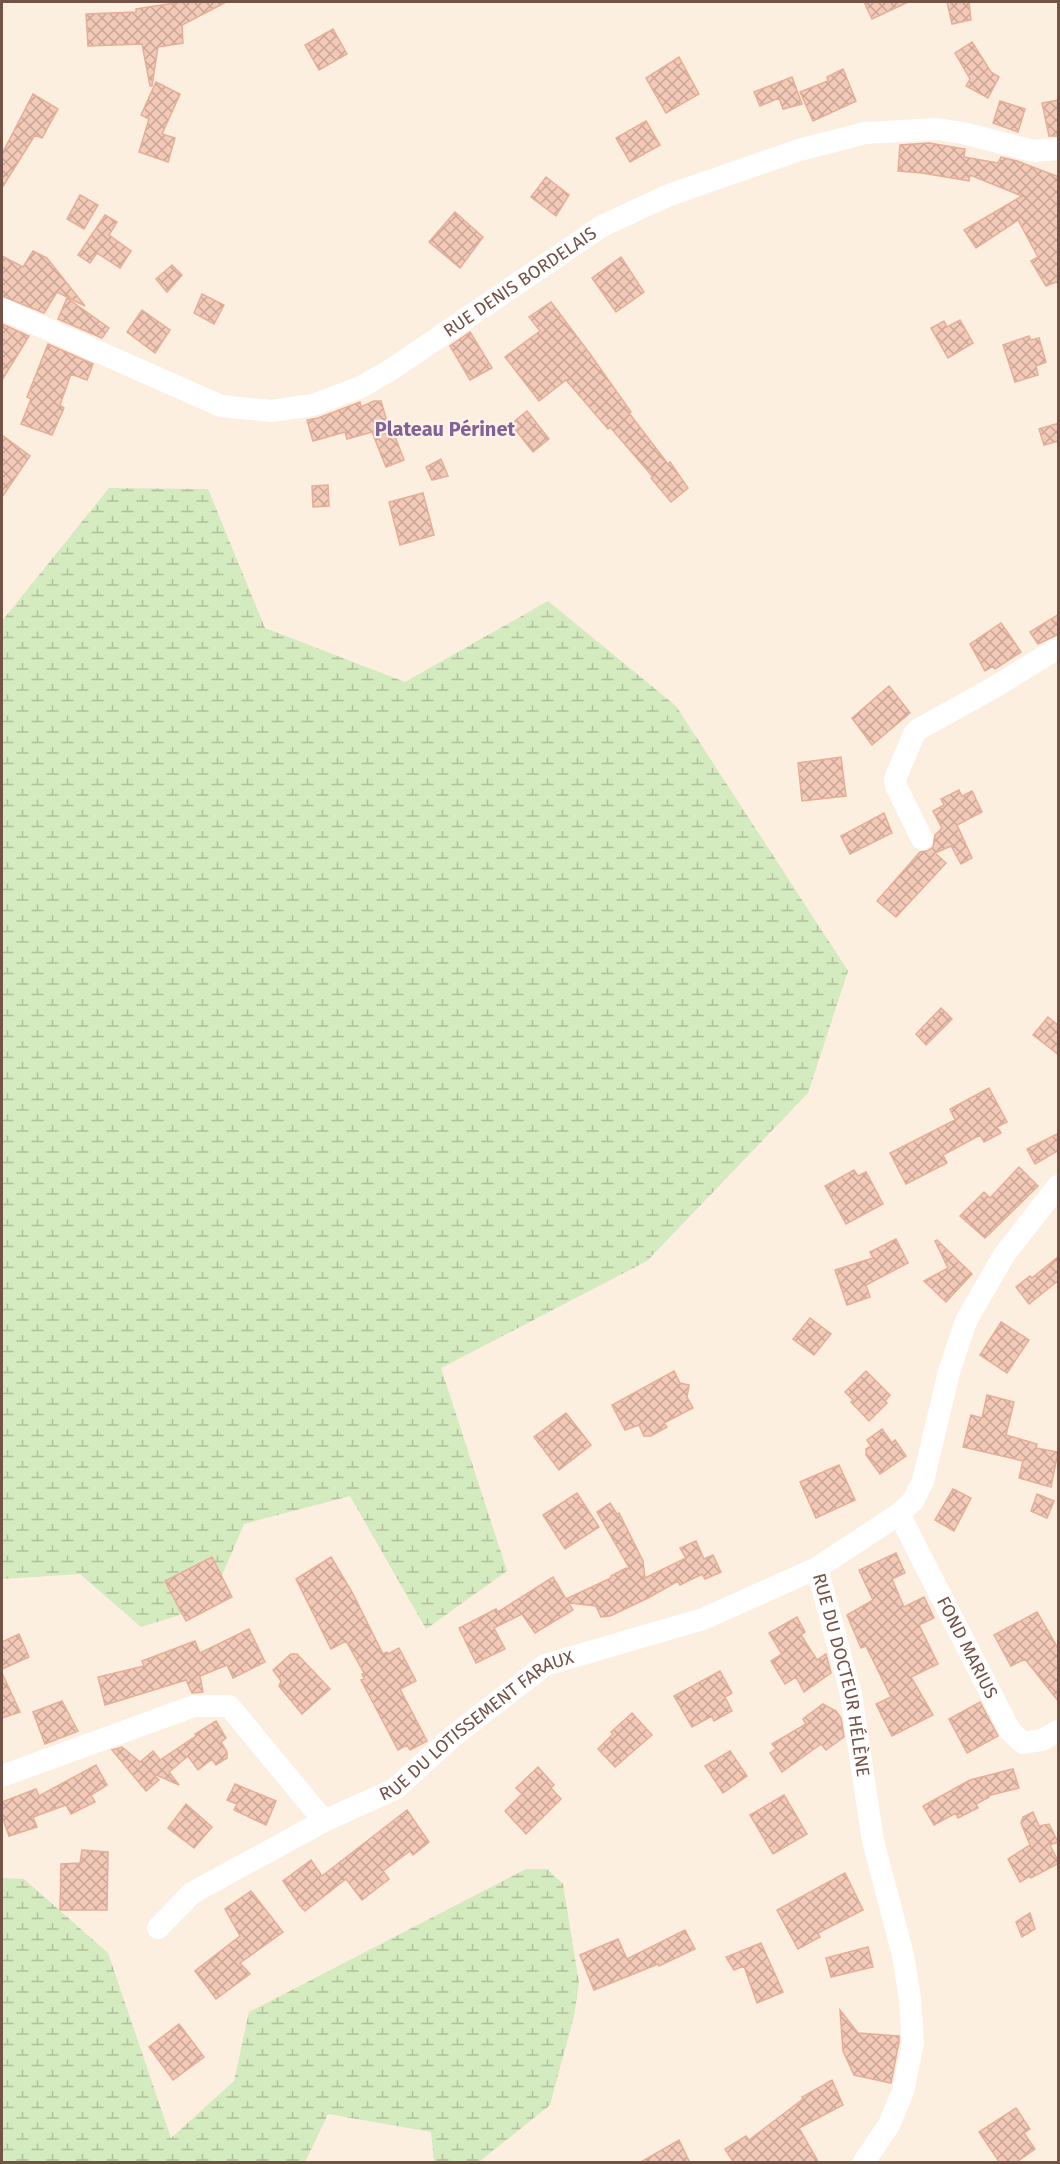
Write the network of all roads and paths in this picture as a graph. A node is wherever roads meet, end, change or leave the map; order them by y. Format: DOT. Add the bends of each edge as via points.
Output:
graph roads {
  1 [pos="1059,149"];
  2 [pos="2,309"];
  3 [pos="1059,648"];
  4 [pos="922,838"];
  5 [pos="1059,1186"];
  6 [pos="899,1514"];
  7 [pos="817,1568"];
  8 [pos="1059,1731"];
  9 [pos="2,1776"];
  10 [pos="324,1821"];
  11 [pos="158,1928"];
  12 [pos="864,2163"];
  1 -- 2 [label="street, RUE DENIS BORDELAIS" via="1033,151 938,129 865,133 788,154 669,195 602,226 392,369 361,387 313,405 272,411 221,406"];
  3 -- 4 [label="street" via="914,734 895,779"];
  5 -- 6 [label="street, RUE DU DOCTEUR HÉLÈNE" via="1004,1255 966,1321 922,1481 913,1502"];
  6 -- 7 [label="street, RUE DU DOCTEUR HÉLÈNE"];
  6 -- 8 [label="street, FOND MARIUS" via="1010,1731 1023,1743 1042,1740"];
  7 -- 10 [label="street, RUE DU LOTISSEMENT FARAUX" via="704,1619 545,1665 452,1737 395,1789"];
  7 -- 12 [label="street, RUE DU DOCTEUR HÉLÈNE" via="851,1694 873,1841 903,1955 910,1999 913,2043 903,2091 889,2125"];
  9 -- 10 [label="street" via="194,1706 229,1706"];
  10 -- 11 [label="street, RUE DU LOTISSEMENT FARAUX" via="192,1893"];
}
